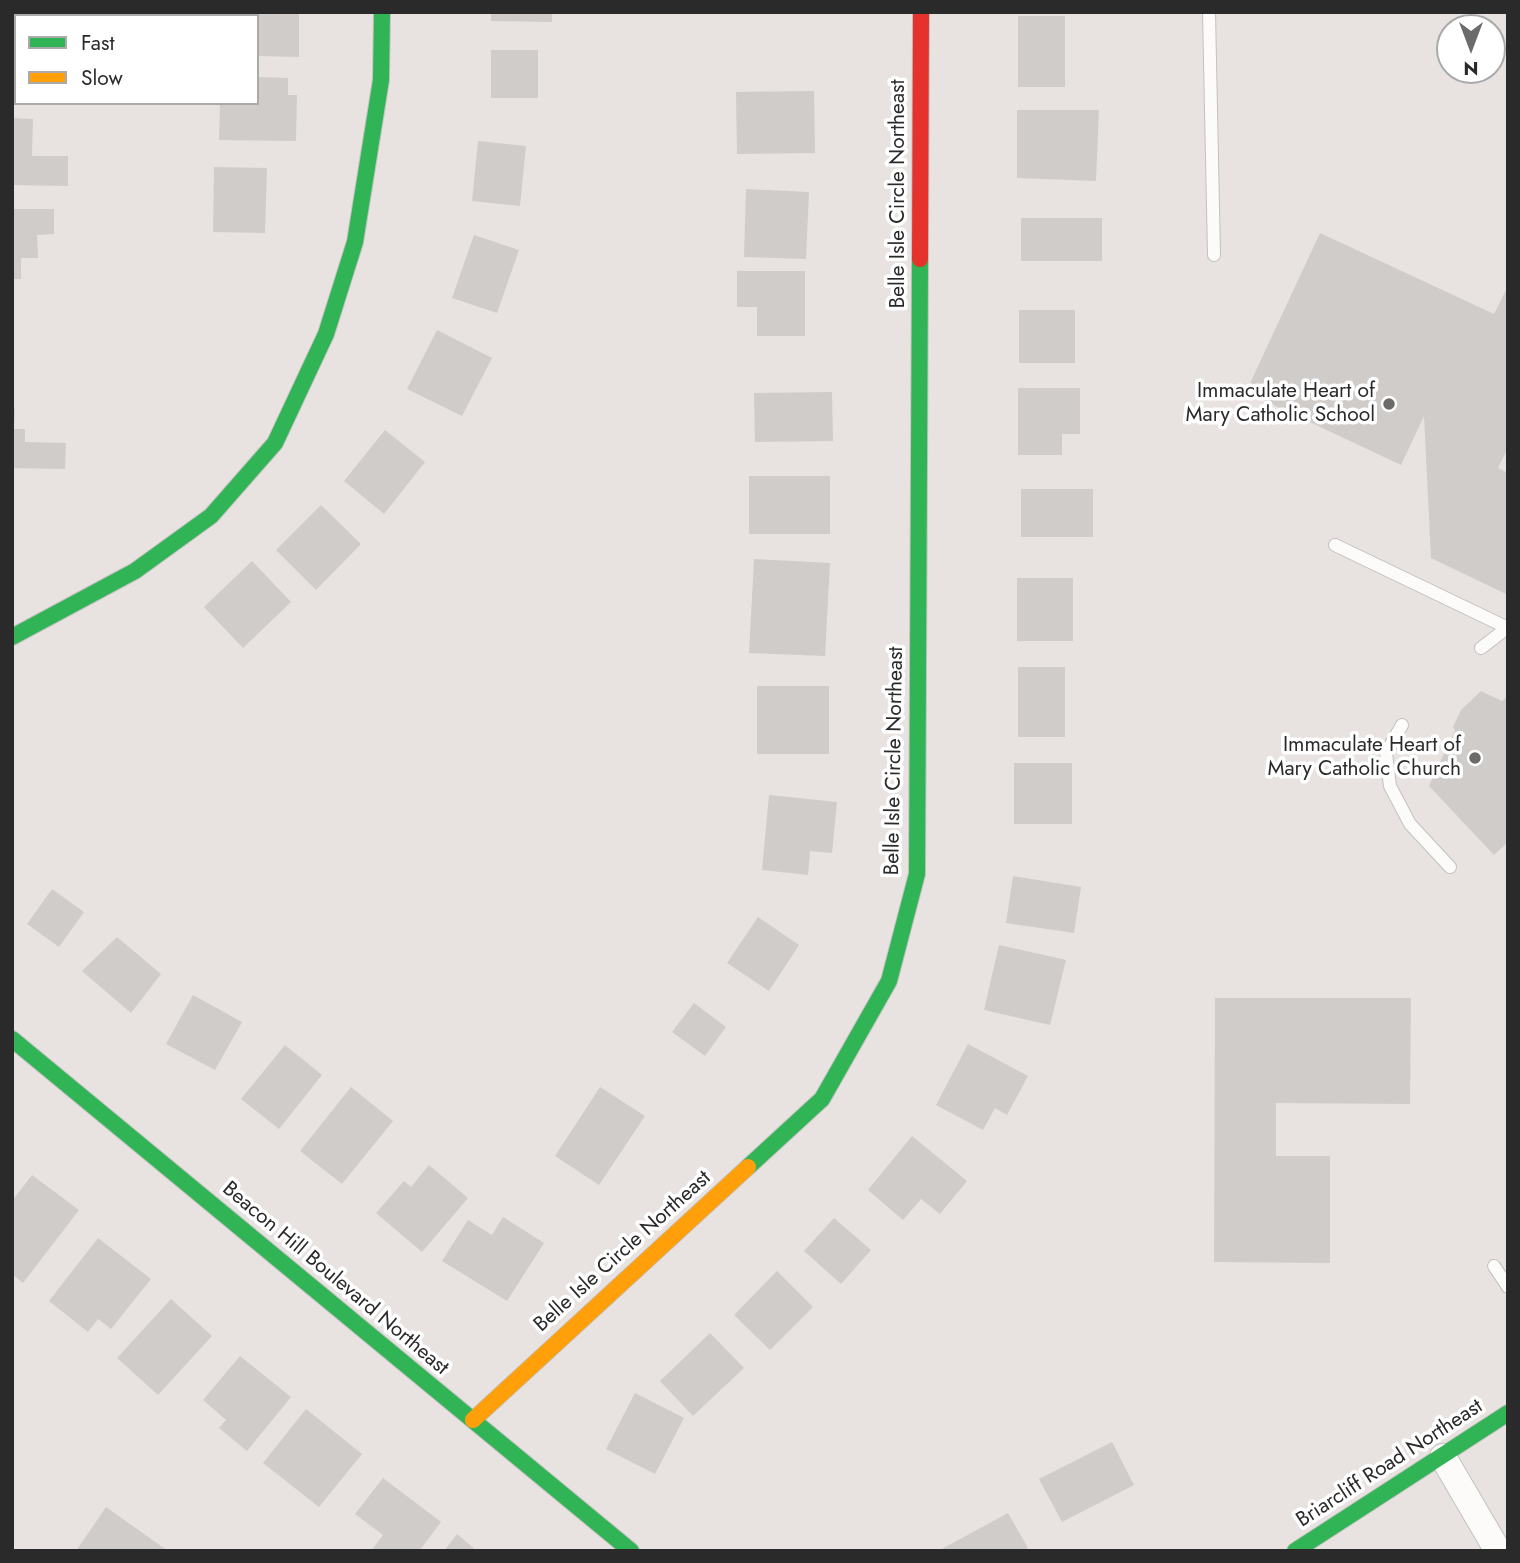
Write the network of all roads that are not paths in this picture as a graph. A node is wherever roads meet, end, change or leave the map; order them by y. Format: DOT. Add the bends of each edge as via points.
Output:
graph roads {
  1 [pos="382,12"];
  2 [pos="921,12"];
  3 [pos="1209,12"];
  4 [pos="1214,255"];
  5 [pos="1335,545"];
  6 [pos="1507,628"];
  7 [pos="12,637"];
  8 [pos="1481,648"];
  9 [pos="1402,725"];
  10 [pos="1450,867"];
  11 [pos="12,1039"];
  12 [pos="1494,1266"];
  13 [pos="1508,1287"];
  14 [pos="1508,1413"];
  15 [pos="473,1420"];
  16 [pos="1443,1457"];
  17 [pos="631,1551"];
  18 [pos="1295,1551"];
  19 [pos="1498,1551"];
  1 -- 7 [label="street" via="382,80 355,242 326,334 275,443 211,516 135,571"];
  2 -- 15 [label="street, Belle Isle Circle Northeast" via="917,874 888,981 822,1099"];
  3 -- 4 [label="lane"];
  5 -- 6 [label="lane"];
  6 -- 8 [label="lane"];
  9 -- 10 [label="lane" via="1386,753 1390,786 1410,824"];
  11 -- 15 [label="street, Beacon Hill Boulevard Northeast"];
  12 -- 13 [label="lane"];
  14 -- 16 [label="street, Briarcliff Road Northeast"];
  15 -- 17 [label="street, Beacon Hill Boulevard Northeast"];
  16 -- 18 [label="street, Briarcliff Road Northeast"];
  16 -- 19 [label="street"];
}
